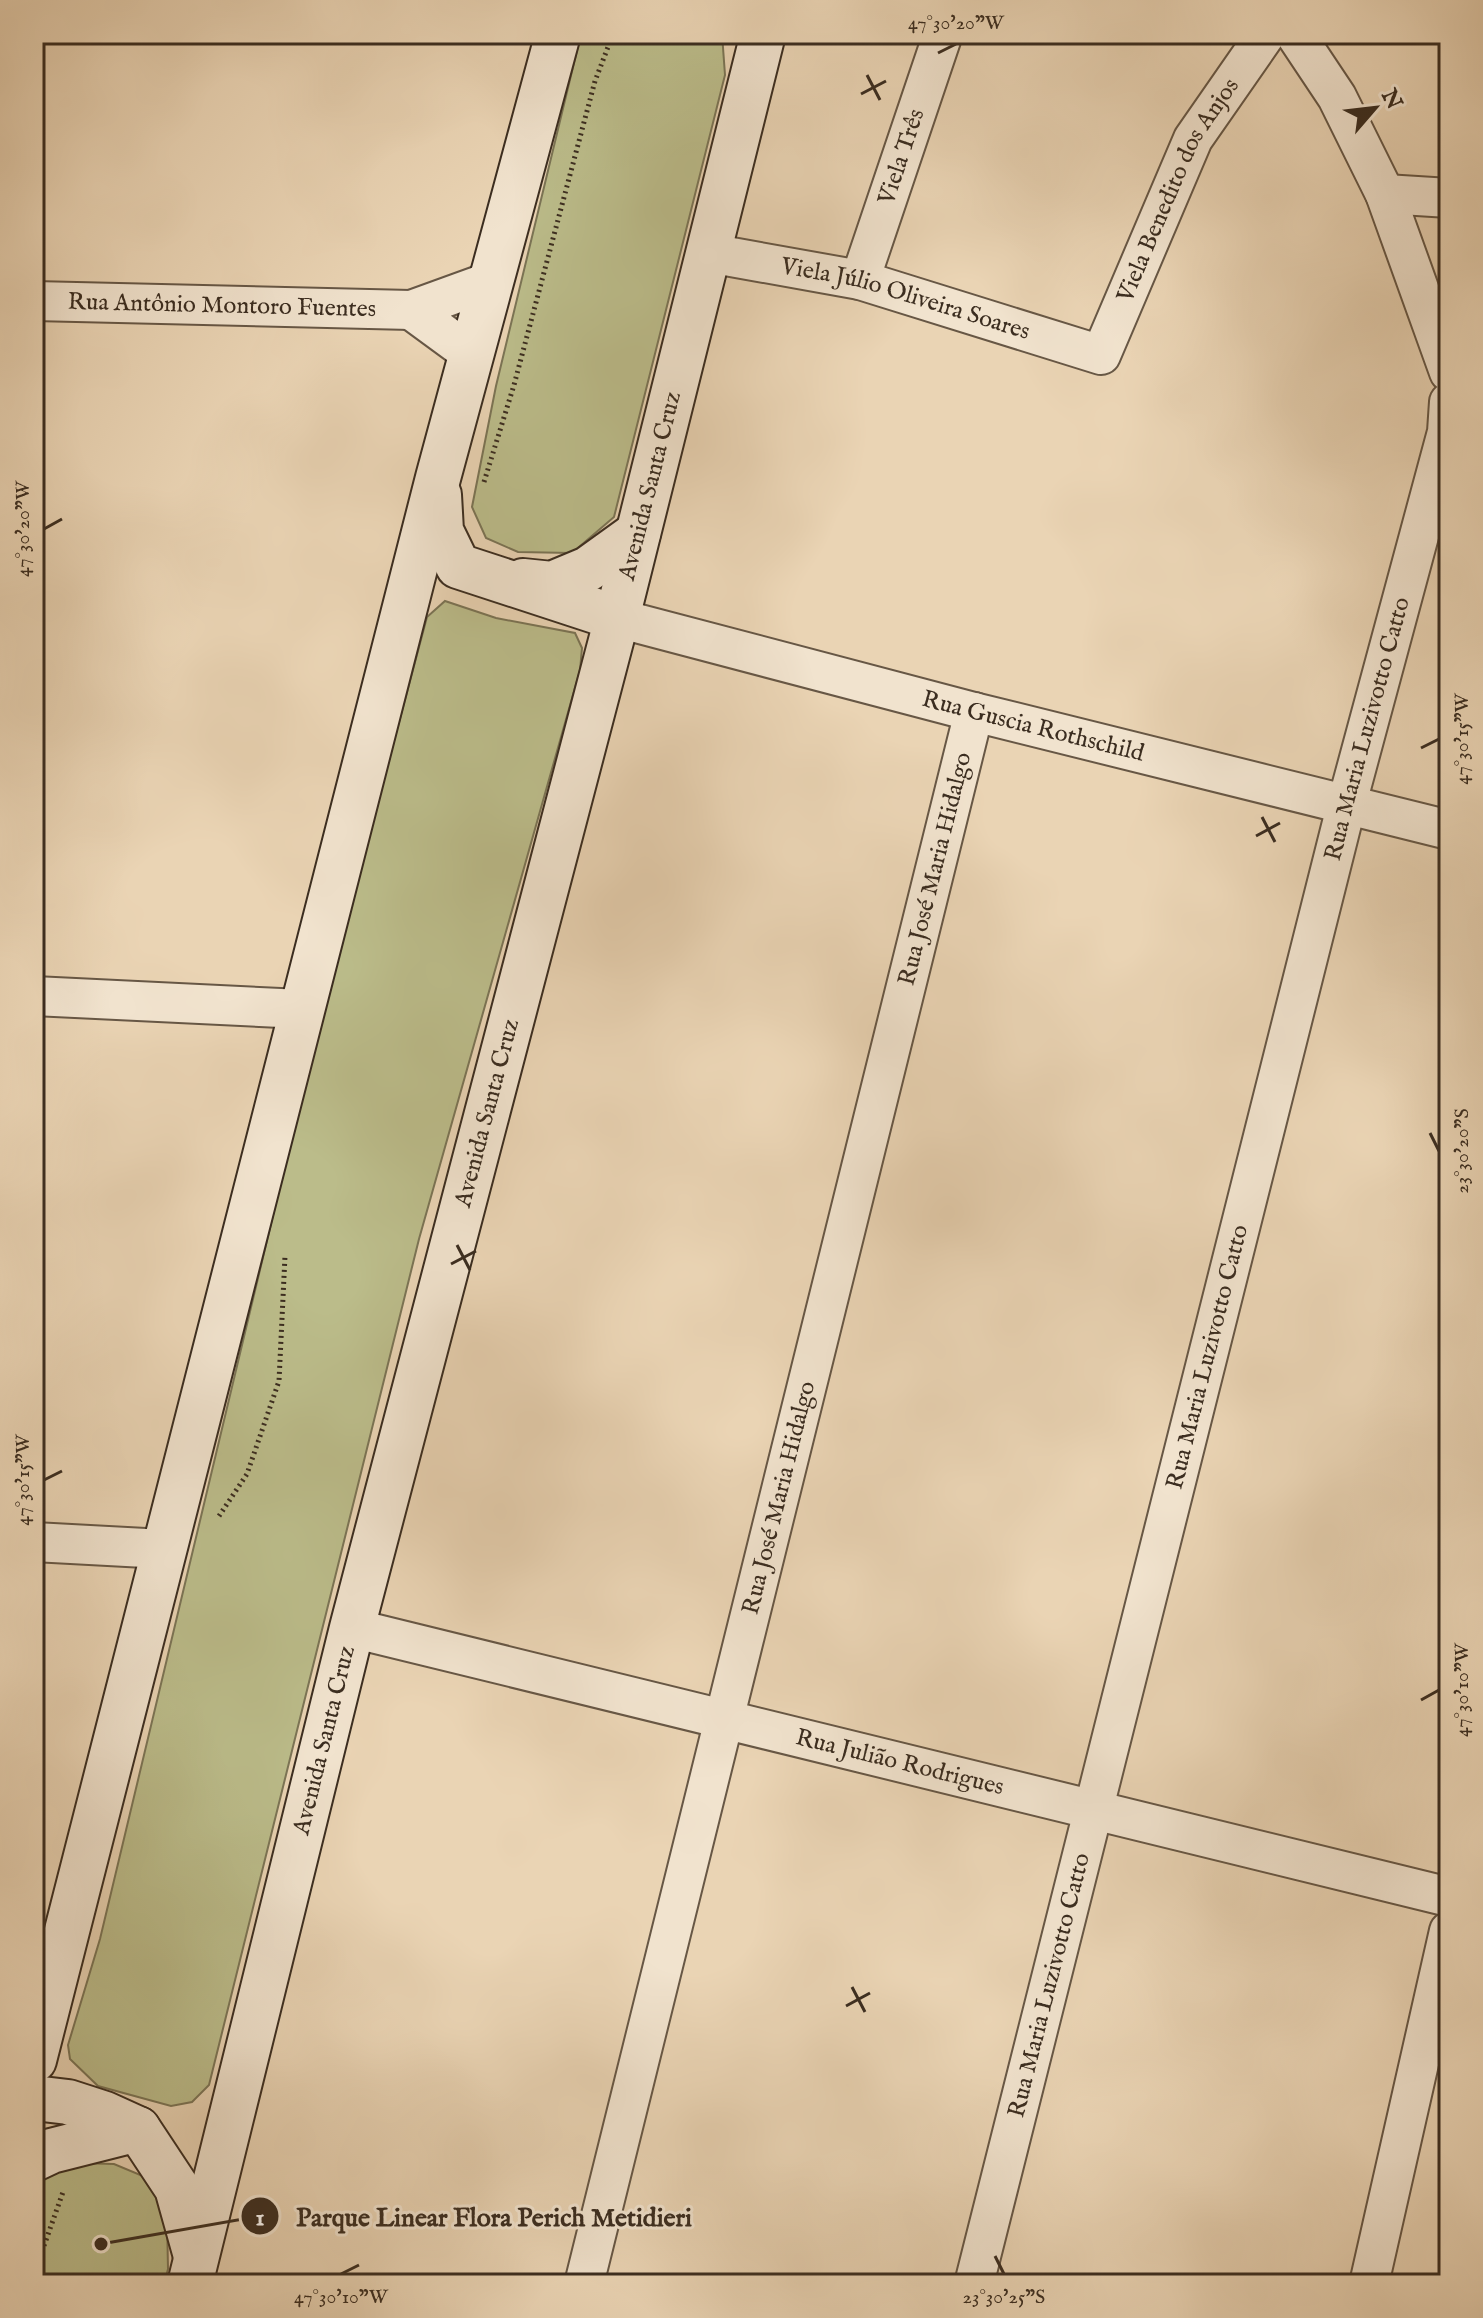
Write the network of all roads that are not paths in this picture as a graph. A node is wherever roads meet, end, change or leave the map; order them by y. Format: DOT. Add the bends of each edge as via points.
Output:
graph roads {
  1 [pos="558,34"];
  2 [pos="943,34"];
  3 [pos="1266,34"];
  4 [pos="1295,34"];
  5 [pos="759,38"];
  6 [pos="1385,194"];
  7 [pos="1449,198"];
  8 [pos="709,253"];
  9 [pos="860,280"];
  10 [pos="491,281"];
  11 [pos="34,301"];
  12 [pos="411,310"];
  13 [pos="471,354"];
  14 [pos="1101,355"];
  15 [pos="1449,372"];
  16 [pos="1448,422"];
  17 [pos="438,478"];
  18 [pos="638,533"];
  19 [pos="458,566"];
  20 [pos="617,618"];
  21 [pos="974,712"];
  22 [pos="1347,803"];
  23 [pos="1449,830"];
  24 [pos="34,996"];
  25 [pos="302,1009"];
  26 [pos="34,1542"];
  27 [pos="164,1549"];
  28 [pos="352,1628"];
  29 [pos="723,1718"];
  30 [pos="1093,1808"];
  31 [pos="1449,1897"];
  32 [pos="1449,1931"];
  33 [pos="34,2060"];
  34 [pos="34,2098"];
  35 [pos="138,2129"];
  36 [pos="50,2172"];
  37 [pos="194,2271"];
  38 [pos="584,2284"];
  39 [pos="974,2284"];
  40 [pos="1369,2284"];
  1 -- 10 [label="main road"];
  2 -- 9 [label="street, Viela Três"];
  3 -- 14 [label="street, Viela Benedito dos Anjos" via="1193,139"];
  4 -- 6 [label="street" via="1337,97"];
  5 -- 8 [label="main road, Avenida Santa Cruz"];
  6 -- 7 [label="street"];
  6 -- 15 [label="street"];
  8 -- 9 [label="street, Viela Júlio Oliveira Soares"];
  8 -- 18 [label="main road, Avenida Santa Cruz"];
  9 -- 14 [label="street, Viela Júlio Oliveira Soares"];
  10 -- 12 [label="street, Rua Antônio Montoro Fuentes"];
  10 -- 13 [label="main road"];
  11 -- 12 [label="street, Rua Antônio Montoro Fuentes"];
  12 -- 13 [label="street, Rua Antônio Montoro Fuentes"];
  13 -- 17 [label="main road"];
  16 -- 22 [label="street, Rua Maria Luzivotto Catto"];
  17 -- 19 [label="main road" via="441,531"];
  17 -- 25 [label="main road"];
  18 -- 19 [label="main road" via="588,569 552,584"];
  18 -- 20 [label="main road, Avenida Santa Cruz"];
  19 -- 20 [label="main road"];
  20 -- 21 [label="street, Rua Guscia Rothschild"];
  20 -- 28 [label="main road, Avenida Santa Cruz"];
  21 -- 22 [label="street, Rua Guscia Rothschild"];
  21 -- 29 [label="street, Rua José Maria Hidalgo"];
  22 -- 23 [label="street, Rua Guscia Rothschild"];
  22 -- 30 [label="street, Rua Maria Luzivotto Catto"];
  24 -- 25 [label="street"];
  25 -- 27 [label="main road"];
  26 -- 27 [label="street"];
  27 -- 33 [label="main road"];
  28 -- 29 [label="street, Rua Julião Rodrigues"];
  28 -- 37 [label="main road, Avenida Santa Cruz"];
  29 -- 30 [label="street, Rua Julião Rodrigues"];
  29 -- 38 [label="street, Rua José Maria Hidalgo"];
  30 -- 31 [label="street, Rua Julião Rodrigues"];
  30 -- 39 [label="street, Rua Maria Luzivotto Catto"];
  32 -- 40 [label="street"];
  34 -- 35 [label="main road" via="68,2102"];
  35 -- 36 [label="main road" via="51,2151"];
  35 -- 37 [label="main road" via="177,2188"];
}
